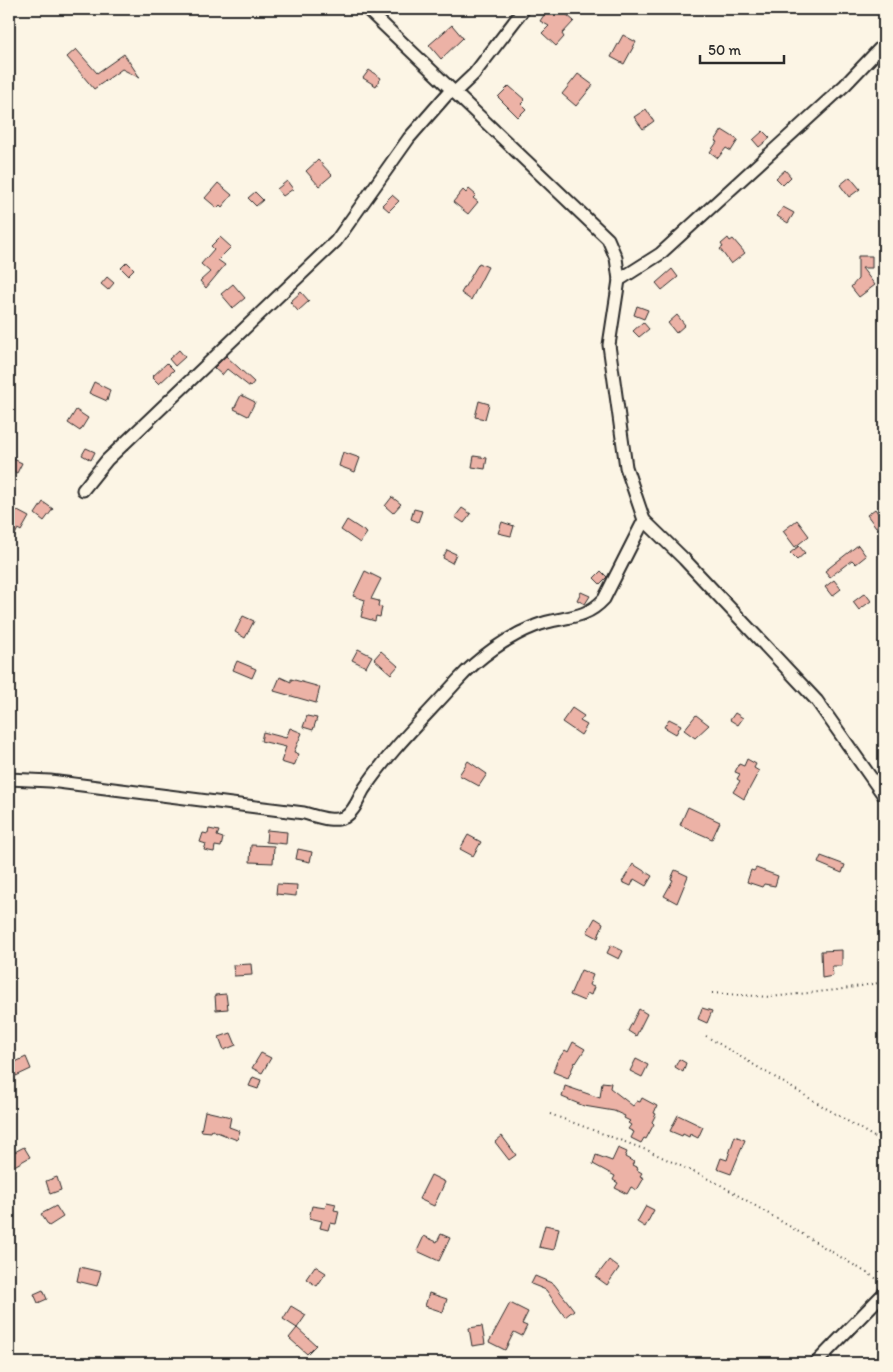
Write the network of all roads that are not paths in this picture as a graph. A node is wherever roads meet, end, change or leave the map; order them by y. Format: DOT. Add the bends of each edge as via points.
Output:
graph roads {
  1 [pos="367,9"];
  2 [pos="524,9"];
  3 [pos="884,44"];
  4 [pos="452,91"];
  5 [pos="619,280"];
  6 [pos="83,490"];
  7 [pos="644,520"];
  8 [pos="9,779"];
  9 [pos="884,796"];
  10 [pos="884,1293"];
  11 [pos="816,1363"];
  1 -- 4 [label="street"];
  2 -- 4 [label="street" via="474,74"];
  3 -- 5 [label="street" via="844,85 660,254"];
  4 -- 5 [label="street" via="608,238 616,258"];
  4 -- 6 [label="street" via="409,138 336,241 114,454"];
  5 -- 7 [label="street" via="609,345 626,467"];
  7 -- 8 [label="street" via="604,599 595,609 583,615 536,625 494,650 461,677 412,726 344,818 328,819 189,798"];
  7 -- 9 [label="street" via="817,701"];
  10 -- 11 [label="street"];
}
